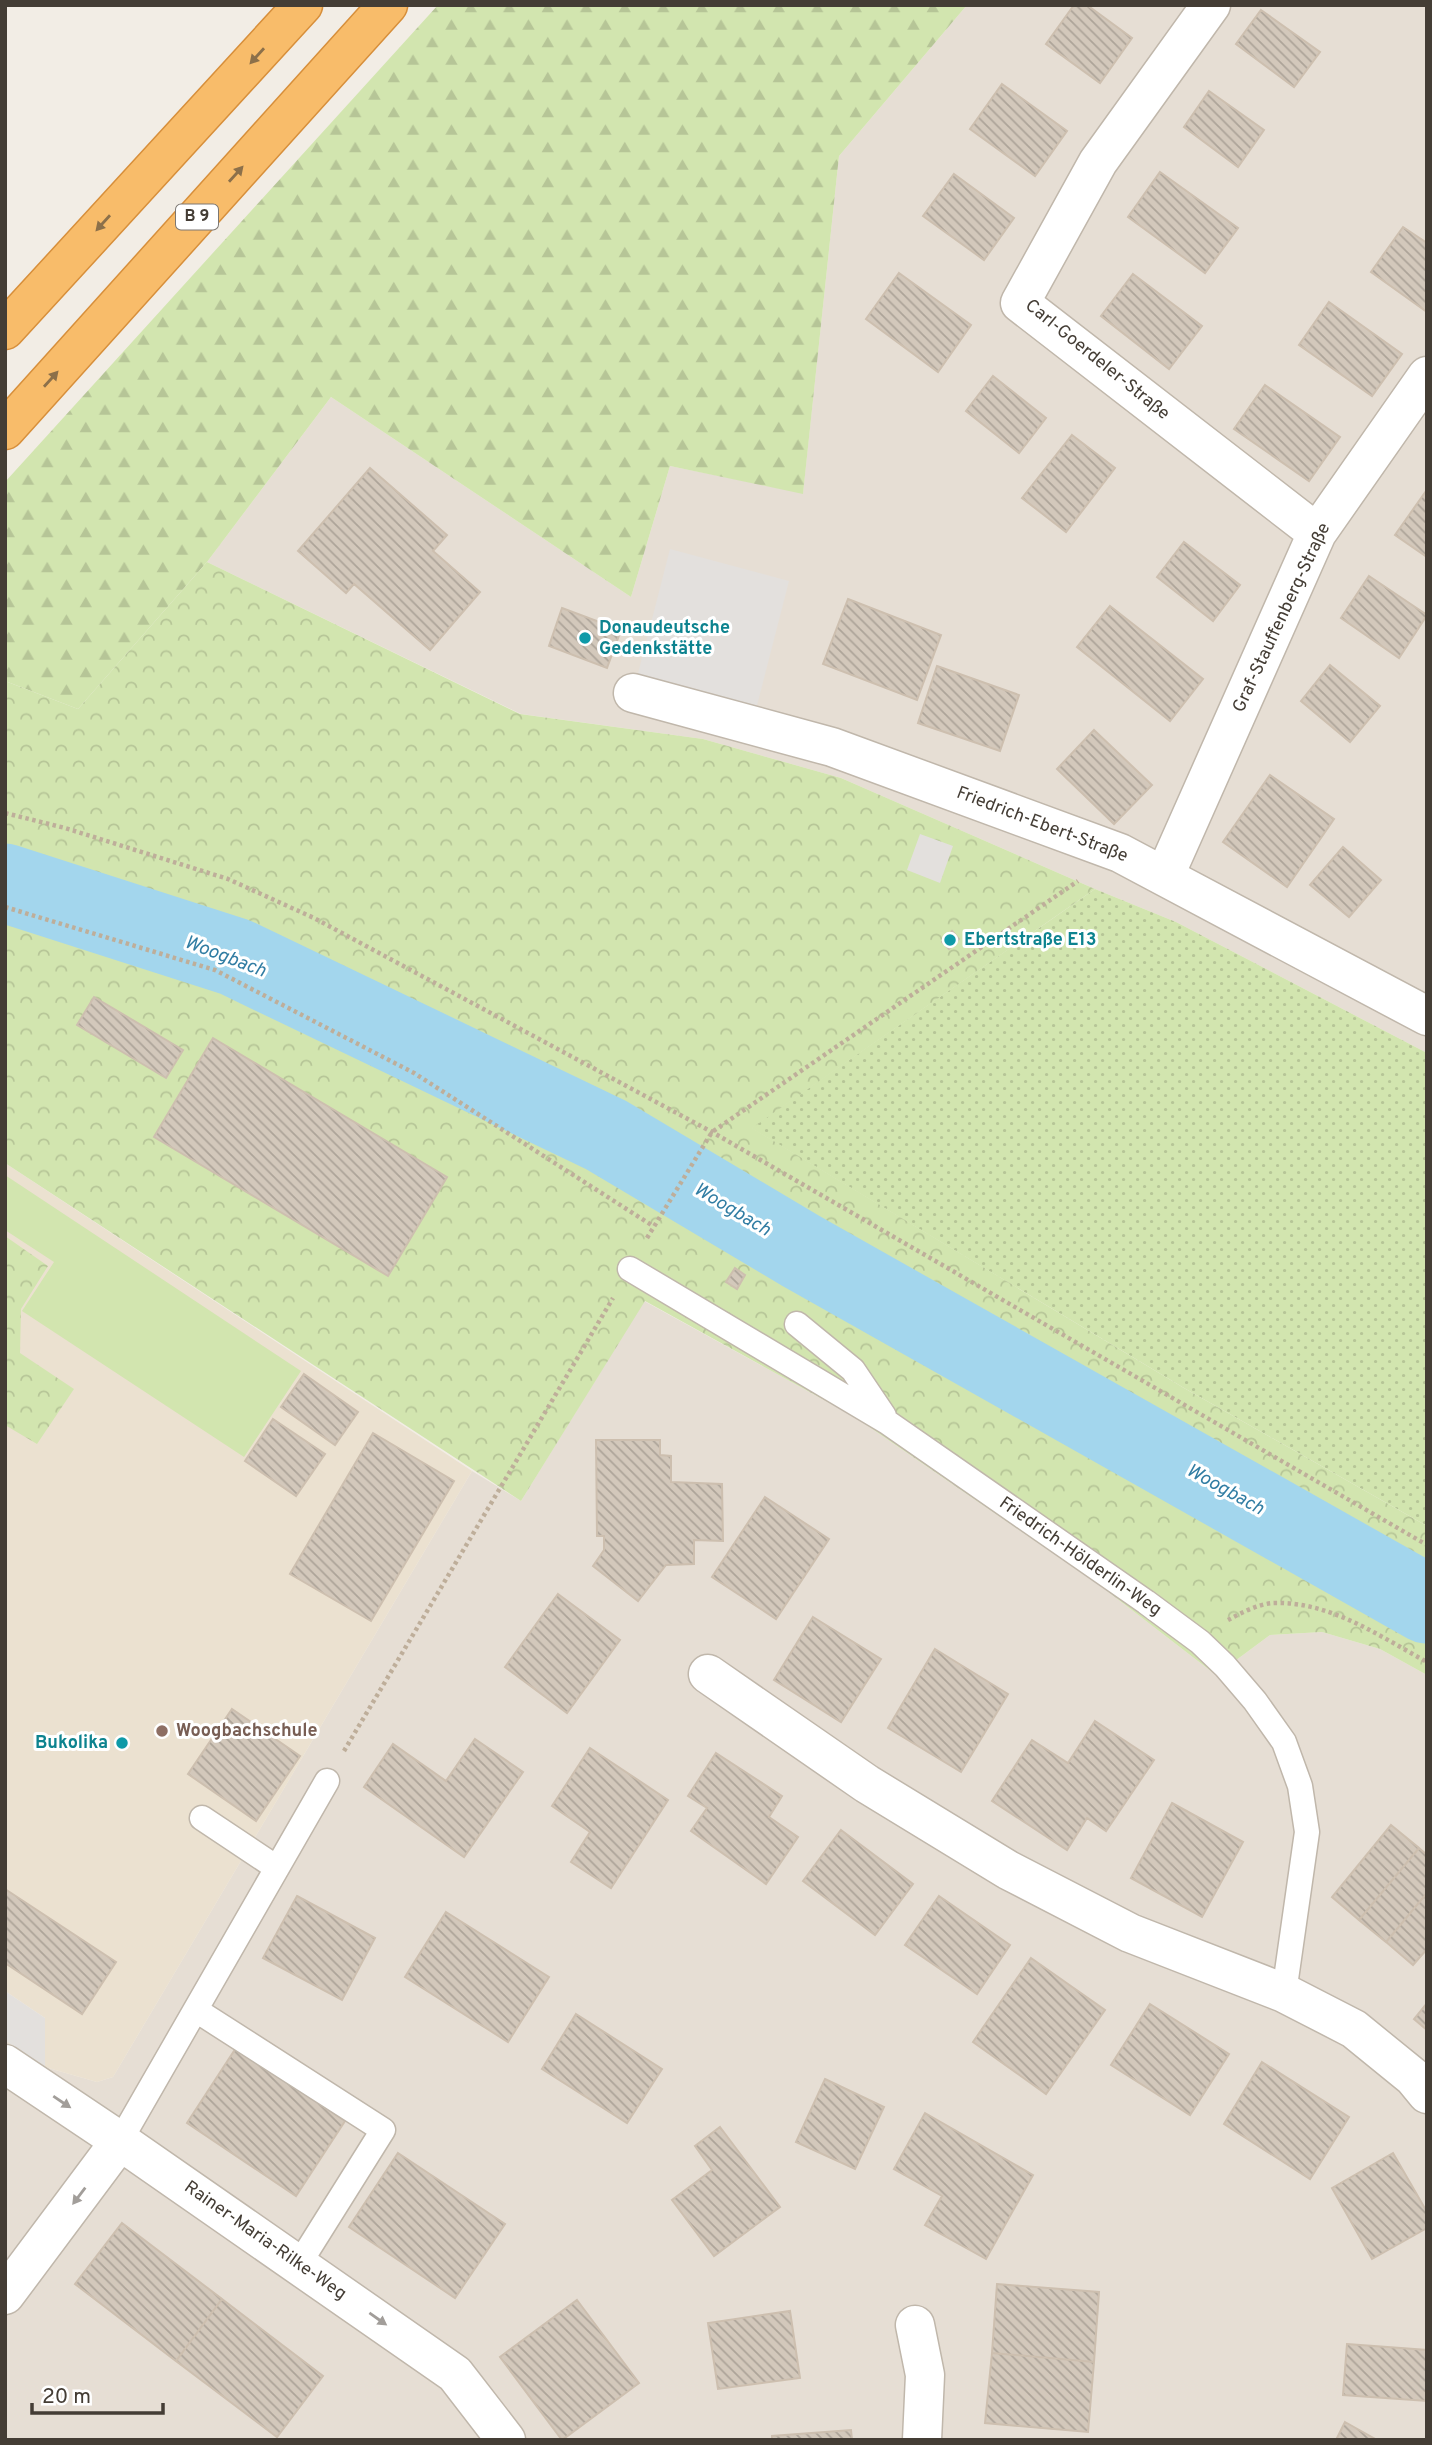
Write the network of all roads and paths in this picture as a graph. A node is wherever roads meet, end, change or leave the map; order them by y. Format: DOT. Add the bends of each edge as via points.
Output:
graph roads {
  1 [pos="303,5"];
  2 [pos="388,5"];
  3 [pos="1211,5"];
  4 [pos="5,330"];
  5 [pos="1427,376"];
  6 [pos="5,430"];
  7 [pos="1317,533"];
  8 [pos="632,693"];
  9 [pos="5,813"];
  10 [pos="1120,853"];
  11 [pos="1165,875"];
  12 [pos="5,907"];
  13 [pos="1427,1016"];
  14 [pos="712,1132"];
  15 [pos="653,1226"];
  16 [pos="630,1269"];
  17 [pos="797,1324"];
  18 [pos="887,1422"];
  19 [pos="1427,1545"];
  20 [pos="1200,1642"];
  21 [pos="1427,1662"];
  22 [pos="708,1674"];
  23 [pos="327,1781"];
  24 [pos="202,1818"];
  25 [pos="277,1868"];
  26 [pos="1284,1993"];
  27 [pos="196,2010"];
  28 [pos="5,2064"];
  29 [pos="1427,2094"];
  30 [pos="120,2141"];
  31 [pos="299,2264"];
  32 [pos="5,2295"];
  33 [pos="915,2325"];
  34 [pos="506,2440"];
  35 [pos="922,2440"];
  1 -- 4 [label="highway, one-way"];
  6 -- 2 [label="highway, B 9, one-way"];
  3 -- 7 [label="street, Carl-Goerdeler-Straße" via="1098,162 1020,303"];
  5 -- 7 [label="street, Graf-Stauffenberg-Straße"];
  7 -- 11 [label="street, Graf-Stauffenberg-Straße"];
  8 -- 10 [label="street, Friedrich-Ebert-Straße" via="832,747"];
  9 -- 14 [label="path" via="228,879 314,918"];
  10 -- 11 [label="street, Friedrich-Ebert-Straße"];
  10 -- 14 [label="path"];
  11 -- 13 [label="street, Friedrich-Ebert-Straße"];
  12 -- 15 [label="path" via="215,970 414,1073"];
  14 -- 15 [label="path"];
  14 -- 19 [label="path"];
  15 -- 16 [label="path"];
  16 -- 18 [label="lane, Friedrich-Hölderlin-Weg"];
  16 -- 23 [label="path"];
  17 -- 18 [label="lane" via="853,1370"];
  18 -- 20 [label="lane, Friedrich-Hölderlin-Weg"];
  20 -- 21 [label="path" via="1228,1620 1271,1603 1327,1611 1376,1632"];
  20 -- 26 [label="lane, Friedrich-Hölderlin-Weg" via="1255,1701 1284,1742 1300,1786 1307,1832"];
  22 -- 26 [label="street" via="867,1784 1008,1870 1130,1933"];
  23 -- 25 [label="lane"];
  24 -- 25 [label="lane"];
  25 -- 27 [label="lane"];
  26 -- 29 [label="street" via="1354,2029"];
  27 -- 30 [label="lane"];
  27 -- 31 [label="lane" via="383,2130"];
  28 -- 30 [label="street, Rainer-Maria-Rilke-Weg, one-way"];
  30 -- 31 [label="street, Rainer-Maria-Rilke-Weg"];
  30 -- 32 [label="street, one-way"];
  31 -- 34 [label="street, Rainer-Maria-Rilke-Weg, one-way" via="455,2374"];
  33 -- 35 [label="street" via="925,2375"];
}
